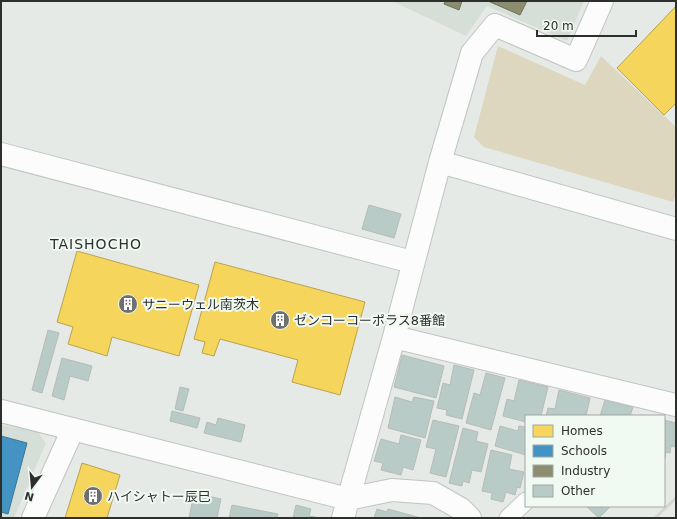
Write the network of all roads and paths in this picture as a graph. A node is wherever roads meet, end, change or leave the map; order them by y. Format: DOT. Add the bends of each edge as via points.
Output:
graph roads {
  1 [pos="602,1"];
  2 [pos="1,154"];
  3 [pos="440,162"];
  4 [pos="676,230"];
  5 [pos="412,262"];
  6 [pos="394,337"];
  7 [pos="676,405"];
  8 [pos="1,411"];
  9 [pos="73,430"];
  10 [pos="525,502"];
  11 [pos="345,509"];
  12 [pos="33,518"];
  13 [pos="470,518"];
  14 [pos="508,518"];
  1 -- 3 [label="street" via="576,60 495,25 472,53"];
  2 -- 5 [label="street"];
  3 -- 4 [label="street"];
  3 -- 5 [label="street"];
  5 -- 6 [label="street"];
  6 -- 7 [label="street"];
  6 -- 11 [label="street"];
  8 -- 9 [label="street"];
  9 -- 11 [label="street"];
  9 -- 12 [label="street"];
  10 -- 14 [label="lane"];
  11 -- 13 [label="street" via="392,490 433,493 461,509"];
}
